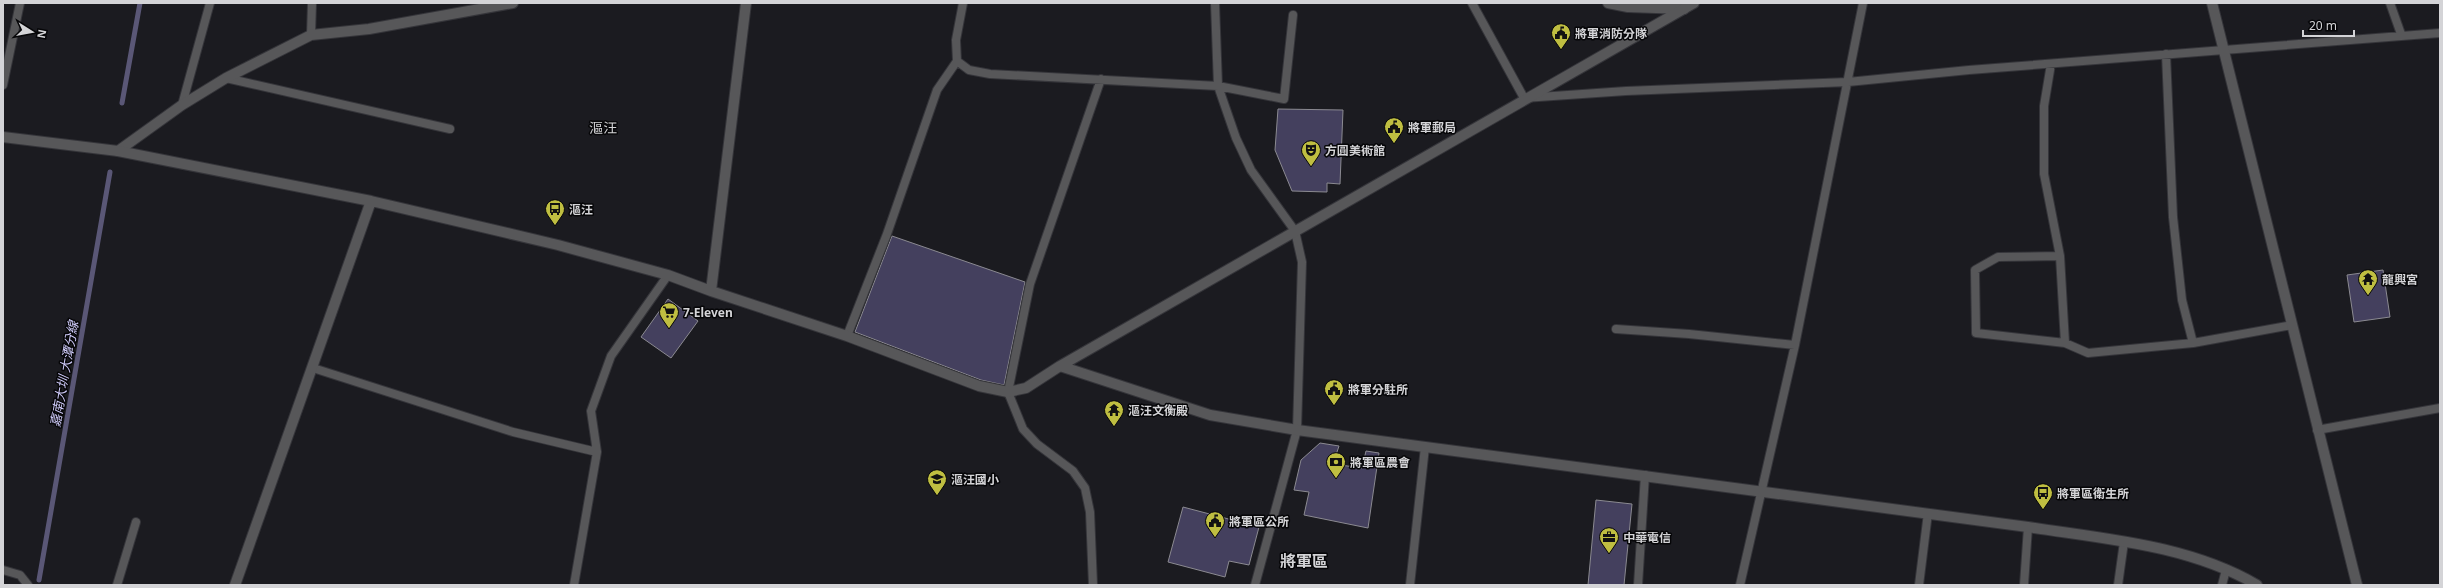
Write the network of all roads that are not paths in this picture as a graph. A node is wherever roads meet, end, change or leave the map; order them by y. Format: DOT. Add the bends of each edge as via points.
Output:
graph roads {
  1 [pos="20,3"];
  2 [pos="210,3"];
  3 [pos="312,3"];
  4 [pos="513,3"];
  5 [pos="746,3"];
  6 [pos="963,3"];
  7 [pos="1215,3"];
  8 [pos="1472,3"];
  9 [pos="1608,3"];
  10 [pos="1694,3"];
  11 [pos="1863,3"];
  12 [pos="2212,3"];
  13 [pos="2390,3"];
  14 [pos="1684,9"];
  15 [pos="1293,15"];
  16 [pos="2440,33"];
  17 [pos="2401,34"];
  18 [pos="311,35"];
  19 [pos="2224,51"];
  20 [pos="2166,54"];
  21 [pos="957,61"];
  22 [pos="2051,64"];
  23 [pos="226,78"];
  24 [pos="1101,79"];
  25 [pos="1848,82"];
  26 [pos="3,85"];
  27 [pos="1218,86"];
  28 [pos="1524,98"];
  29 [pos="182,105"];
  30 [pos="450,129"];
  31 [pos="3,137"];
  32 [pos="118,151"];
  33 [pos="371,201"];
  34 [pos="1295,231"];
  35 [pos="2060,256"];
  36 [pos="668,275"];
  37 [pos="711,291"];
  38 [pos="2292,325"];
  39 [pos="1616,329"];
  40 [pos="847,336"];
  41 [pos="2065,343"];
  42 [pos="2193,343"];
  43 [pos="1794,344"];
  44 [pos="1060,366"];
  45 [pos="313,368"];
  46 [pos="1008,392"];
  47 [pos="2440,408"];
  48 [pos="1297,430"];
  49 [pos="2317,430"];
  50 [pos="1425,447"];
  51 [pos="597,452"];
  52 [pos="1645,475"];
  53 [pos="1760,492"];
  54 [pos="1928,513"];
  55 [pos="136,522"];
  56 [pos="2028,527"];
  57 [pos="2124,542"];
  58 [pos="3,570"];
  59 [pos="2226,570"];
  60 [pos="28,585"];
  61 [pos="117,585"];
  62 [pos="235,585"];
  63 [pos="574,585"];
  64 [pos="1093,585"];
  65 [pos="1255,585"];
  66 [pos="1410,585"];
  67 [pos="1638,585"];
  68 [pos="1740,585"];
  69 [pos="1919,585"];
  70 [pos="2024,585"];
  71 [pos="2118,585"];
  72 [pos="2222,585"];
  73 [pos="2257,585"];
  74 [pos="2357,585"];
  1 -- 26 [label="lane"];
  2 -- 29 [label="lane"];
  3 -- 18 [label="lane"];
  4 -- 18 [label="street" via="369,29"];
  5 -- 37 [label="street"];
  6 -- 21 [label="lane" via="956,40"];
  7 -- 27 [label="lane"];
  8 -- 28 [label="lane"];
  9 -- 14 [label="street" via="1628,7"];
  10 -- 14 [label="street"];
  11 -- 25 [label="lane"];
  12 -- 19 [label="street"];
  13 -- 17 [label="lane"];
  14 -- 28 [label="street"];
  15 -- 27 [label="lane" via="1284,98"];
  16 -- 17 [label="lane"];
  17 -- 19 [label="lane"];
  18 -- 23 [label="street"];
  19 -- 20 [label="lane"];
  19 -- 38 [label="street"];
  20 -- 22 [label="lane"];
  20 -- 42 [label="lane" via="2173,217 2182,300"];
  21 -- 24 [label="lane" via="969,70 990,74"];
  21 -- 40 [label="lane" via="937,90 887,234"];
  22 -- 25 [label="lane"];
  22 -- 35 [label="lane" via="2044,106 2044,174"];
  23 -- 29 [label="street"];
  23 -- 30 [label="lane"];
  24 -- 27 [label="lane"];
  24 -- 46 [label="lane" via="1030,284"];
  25 -- 28 [label="lane"];
  25 -- 43 [label="lane"];
  27 -- 34 [label="lane" via="1236,138 1251,170"];
  28 -- 34 [label="street"];
  29 -- 32 [label="street"];
  31 -- 32 [label="street"];
  32 -- 33 [label="street"];
  33 -- 36 [label="street" via="558,245"];
  33 -- 45 [label="street"];
  34 -- 44 [label="street"];
  34 -- 48 [label="lane" via="1302,262"];
  35 -- 41 [label="lane"];
  35 -- 41 [label="lane" via="1998,257 1975,270 1976,333"];
  36 -- 37 [label="street"];
  36 -- 51 [label="lane" via="612,356 591,412"];
  37 -- 40 [label="street"];
  38 -- 42 [label="lane"];
  38 -- 49 [label="street"];
  39 -- 43 [label="lane"];
  40 -- 46 [label="street" via="980,386"];
  41 -- 42 [label="lane" via="2088,353"];
  43 -- 53 [label="lane"];
  44 -- 46 [label="street" via="1026,388"];
  44 -- 48 [label="street" via="1210,415"];
  45 -- 51 [label="lane" via="513,432"];
  45 -- 62 [label="street"];
  46 -- 64 [label="lane" via="1023,428 1037,444 1073,471 1086,488 1090,512"];
  47 -- 49 [label="lane"];
  48 -- 50 [label="street"];
  48 -- 65 [label="lane"];
  49 -- 74 [label="street"];
  50 -- 52 [label="street"];
  50 -- 66 [label="lane"];
  51 -- 63 [label="lane"];
  52 -- 53 [label="street"];
  52 -- 67 [label="lane"];
  53 -- 54 [label="street"];
  53 -- 68 [label="lane"];
  54 -- 56 [label="street"];
  54 -- 69 [label="lane"];
  55 -- 61 [label="lane"];
  56 -- 57 [label="street"];
  56 -- 70 [label="lane"];
  57 -- 59 [label="street" via="2180,554"];
  57 -- 71 [label="lane"];
  58 -- 60 [label="lane" via="20,575"];
  59 -- 72 [label="lane"];
  59 -- 73 [label="street"];
}
